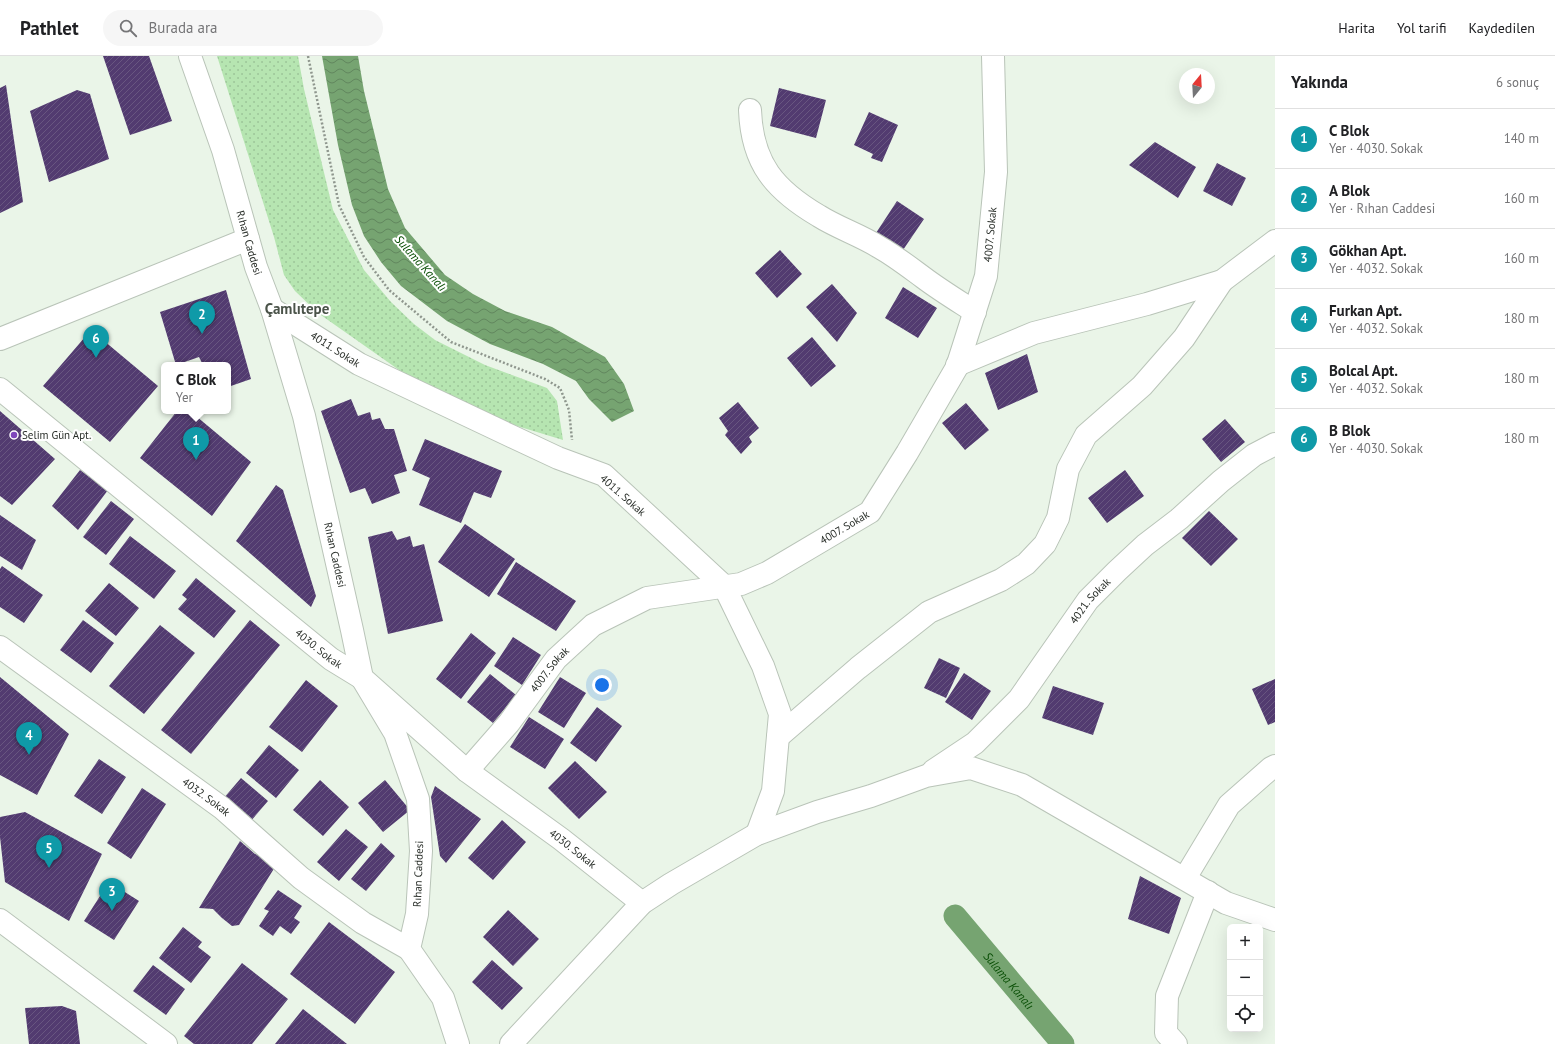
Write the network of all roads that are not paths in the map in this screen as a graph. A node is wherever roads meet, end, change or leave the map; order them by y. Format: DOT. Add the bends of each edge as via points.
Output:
graph roads {
  1 [pos="190,56"];
  2 [pos="993,56"];
  3 [pos="750,110"];
  4 [pos="248,239"];
  5 [pos="1275,241"];
  6 [pos="1222,281"];
  7 [pos="272,309"];
  8 [pos="975,312"];
  9 [pos="0,339"];
  10 [pos="957,365"];
  11 [pos="0,389"];
  12 [pos="1275,444"];
  13 [pos="724,586"];
  14 [pos="0,647"];
  15 [pos="362,678"];
  16 [pos="778,737"];
  17 [pos="1275,766"];
  18 [pos="467,771"];
  19 [pos="926,776"];
  20 [pos="757,834"];
  21 [pos="1185,878"];
  22 [pos="1208,892"];
  23 [pos="642,903"];
  24 [pos="0,920"];
  25 [pos="1275,920"];
  26 [pos="409,949"];
  27 [pos="166,1044"];
  28 [pos="458,1044"];
  29 [pos="511,1044"];
  30 [pos="1176,1044"];
  1 -- 4 [label="street, Rıhan Caddesi" via="223,150"];
  2 -- 8 [label="street, 4007. Sokak" via="996,172 986,276"];
  3 -- 8 [label="street" via="756,149 763,165 785,193 820,217 879,247"];
  4 -- 7 [label="street, Rıhan Caddesi"];
  4 -- 9 [label="street"];
  5 -- 6 [label="street"];
  6 -- 10 [label="street" via="1147,304 1034,333"];
  6 -- 16 [label="street" via="1184,338 1142,386 1086,435 1068,469 1058,518 1045,544 1026,564 1001,580 930,612 858,668"];
  7 -- 13 [label="street, 4011. Sokak" via="359,364 511,436 604,475"];
  7 -- 15 [label="street, Rıhan Caddesi" via="304,416"];
  8 -- 10 [label="street, 4007. Sokak"];
  10 -- 13 [label="street, 4007. Sokak" via="870,512 767,573 741,584"];
  11 -- 15 [label="street, 4030. Sokak" via="331,659"];
  12 -- 19 [label="street, 4021. Sokak" via="1221,481 1179,519 1144,545 1088,600 1019,699 975,743"];
  13 -- 16 [label="street, 4011. Sokak" via="766,673 780,714"];
  13 -- 18 [label="street, 4007. Sokak" via="647,598 593,625 556,659 509,723"];
  14 -- 26 [label="street, 4032. Sokak" via="222,808 301,878 363,923"];
  15 -- 18 [label="street, 4030. Sokak"];
  15 -- 26 [label="street, Rıhan Caddesi" via="395,733 418,799 421,851 417,914"];
  16 -- 20 [label="street, 4011. Sokak" via="773,791"];
  17 -- 21 [label="street" via="1229,805"];
  18 -- 23 [label="street, 4030. Sokak" via="561,839"];
  19 -- 20 [label="street"];
  19 -- 21 [label="street" via="971,768 1022,785"];
  20 -- 23 [label="street"];
  21 -- 22 [label="street"];
  22 -- 25 [label="street" via="1226,902"];
  22 -- 30 [label="street" via="1166,996 1166,1033"];
  23 -- 29 [label="street"];
  24 -- 27 [label="street"];
  26 -- 28 [label="street" via="443,998"];
}
